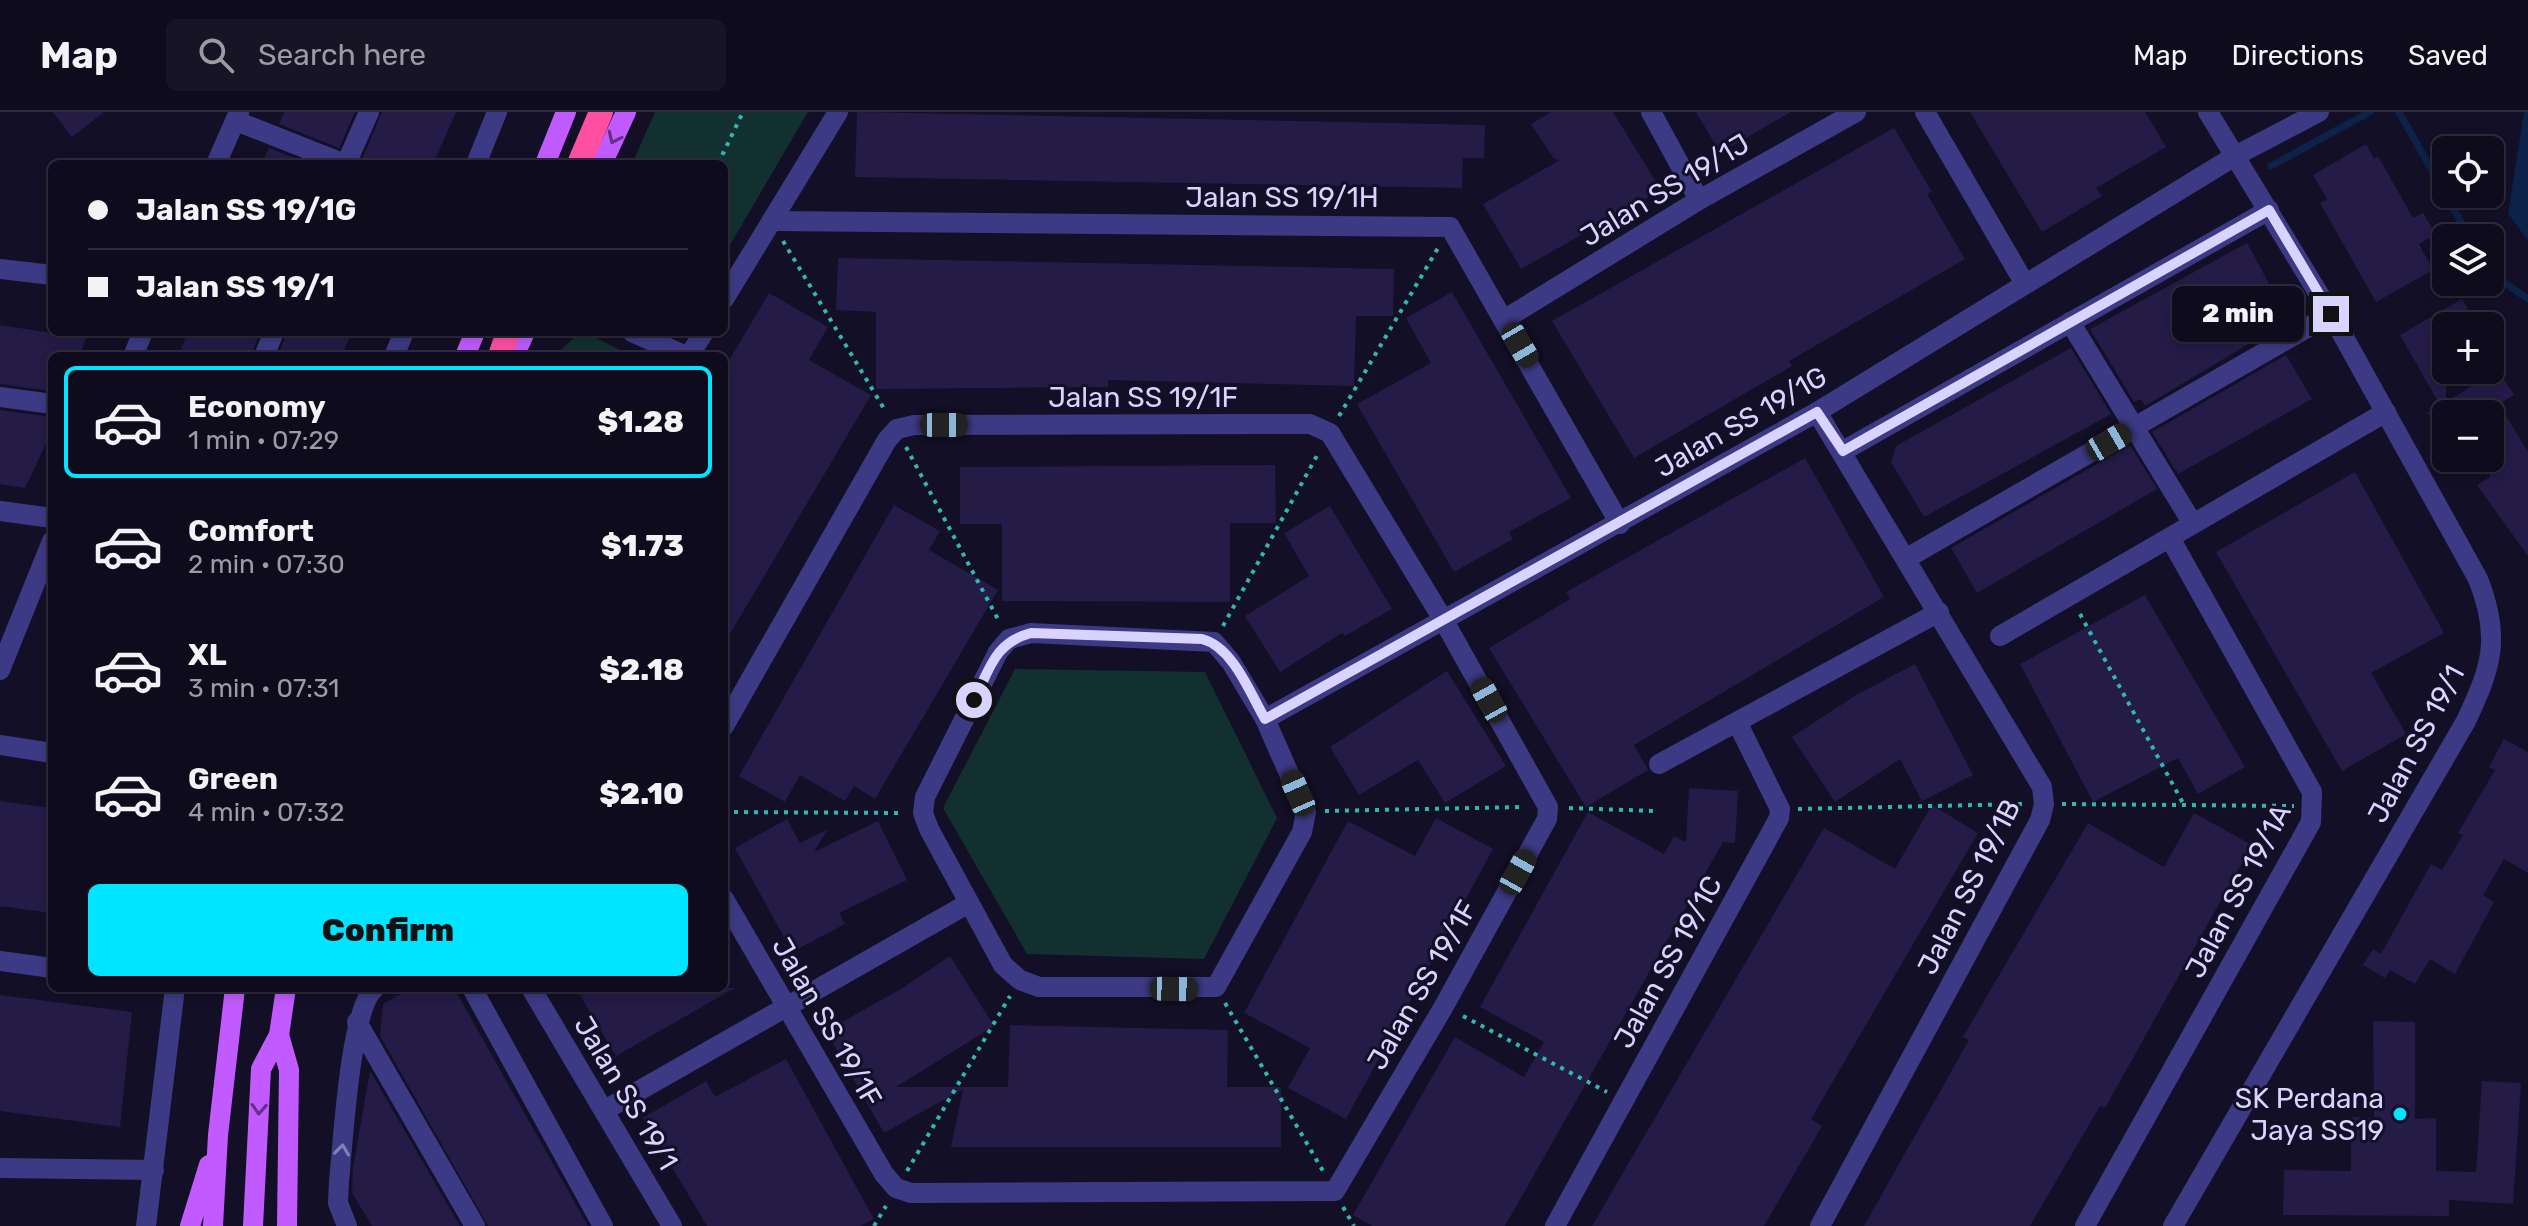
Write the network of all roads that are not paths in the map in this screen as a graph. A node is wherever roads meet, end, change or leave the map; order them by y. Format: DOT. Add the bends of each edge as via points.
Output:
graph roads {
  1 [pos="369,112"];
  2 [pos="497,112"];
  3 [pos="566,112"];
  4 [pos="601,112"];
  5 [pos="626,112"];
  6 [pos="838,112"];
  7 [pos="1651,112"];
  8 [pos="1856,112"];
  9 [pos="1925,112"];
  10 [pos="2208,112"];
  11 [pos="2319,112"];
  12 [pos="237,116"];
  13 [pos="2235,156"];
  14 [pos="218,160"];
  15 [pos="336,160"];
  16 [pos="347,160"];
  17 [pos="478,160"];
  18 [pos="547,160"];
  19 [pos="581,160"];
  20 [pos="604,160"];
  21 [pos="1699,200"];
  22 [pos="2269,210"];
  23 [pos="772,221"];
  24 [pos="0,269"];
  25 [pos="48,275"];
  26 [pos="2025,284"];
  27 [pos="728,292"];
  28 [pos="2331,314"];
  29 [pos="1505,319"];
  30 [pos="2070,322"];
  31 [pos="641,336"];
  32 [pos="679,352"];
  33 [pos="0,397"];
  34 [pos="48,403"];
  35 [pos="1817,412"];
  36 [pos="2386,412"];
  37 [pos="2134,427"];
  38 [pos="1843,451"];
  39 [pos="0,511"];
  40 [pos="48,517"];
  41 [pos="1620,524"];
  42 [pos="2193,524"];
  43 [pos="2170,538"];
  44 [pos="48,549"];
  45 [pos="1907,558"];
  46 [pos="1939,612"];
  47 [pos="1444,621"];
  48 [pos="8,625"];
  49 [pos="2000,636"];
  50 [pos="0,670"];
  51 [pos="728,719"];
  52 [pos="1265,719"];
  53 [pos="1737,722"];
  54 [pos="0,745"];
  55 [pos="48,752"];
  56 [pos="1659,764"];
  57 [pos="969,903"];
  58 [pos="728,906"];
  59 [pos="0,961"];
  60 [pos="48,967"];
  61 [pos="175,992"];
  62 [pos="235,992"];
  63 [pos="285,992"];
  64 [pos="370,992"];
  65 [pos="474,992"];
  66 [pos="533,992"];
  67 [pos="785,1005"];
  68 [pos="357,1022"];
  69 [pos="279,1035"];
  70 [pos="605,1110"];
  71 [pos="218,1135"];
  72 [pos="0,1168"];
  73 [pos="154,1170"];
  74 [pos="146,1226"];
  75 [pos="190,1226"];
  76 [pos="213,1226"];
  77 [pos="253,1226"];
  78 [pos="287,1226"];
  79 [pos="347,1226"];
  80 [pos="475,1226"];
  81 [pos="603,1226"];
  82 [pos="672,1226"];
  83 [pos="1555,1226"];
  84 [pos="1820,1226"];
  85 [pos="2085,1226"];
  86 [pos="2173,1226"];
  1 -- 16 [label="street"];
  2 -- 17 [label="street"];
  3 -- 18 [label="main road"];
  4 -- 19 [label="highway"];
  5 -- 20 [label="main road, one-way"];
  6 -- 23 [label="street"];
  7 -- 21 [label="street"];
  8 -- 21 [label="street, Jalan SS 19/1J"];
  9 -- 26 [label="street"];
  10 -- 13 [label="street, Jalan SS 19/1"];
  11 -- 13 [label="street, Jalan SS 19/1G"];
  12 -- 14 [label="street"];
  12 -- 15 [label="street"];
  13 -- 22 [label="street, Jalan SS 19/1"];
  13 -- 26 [label="street, Jalan SS 19/1G"];
  21 -- 29 [label="street, Jalan SS 19/1J"];
  22 -- 28 [label="street, Jalan SS 19/1"];
  22 -- 30 [label="street"];
  23 -- 27 [label="street"];
  23 -- 29 [label="street, Jalan SS 19/1H" via="1450,227"];
  24 -- 25 [label="street"];
  26 -- 35 [label="street, Jalan SS 19/1G"];
  28 -- 36 [label="street, Jalan SS 19/1"];
  28 -- 37 [label="street"];
  29 -- 41 [label="street, Jalan SS 19/1H"];
  30 -- 37 [label="street"];
  30 -- 38 [label="street"];
  31 -- 32 [label="street"];
  33 -- 34 [label="street"];
  35 -- 38 [label="street, Jalan SS 19/1B"];
  35 -- 41 [label="street, Jalan SS 19/1G"];
  36 -- 42 [label="street"];
  36 -- 86 [label="street, Jalan SS 19/1" via="2488,605 2494,642 2486,680"];
  37 -- 42 [label="street"];
  37 -- 45 [label="street"];
  38 -- 45 [label="street, Jalan SS 19/1B"];
  39 -- 40 [label="street"];
  41 -- 47 [label="street, Jalan SS 19/1G"];
  42 -- 43 [label="street"];
  43 -- 49 [label="street"];
  43 -- 85 [label="street, Jalan SS 19/1A" via="2312,792 2314,806 2311,822"];
  44 -- 48 [label="street"];
  45 -- 46 [label="street, Jalan SS 19/1B"];
  46 -- 53 [label="street"];
  46 -- 84 [label="street, Jalan SS 19/1B" via="2042,787 2044,804"];
  47 -- 51 [label="street, Jalan SS 19/1F" via="1330,433 1310,424 914,425 897,429 887,440"];
  47 -- 52 [label="street, Jalan SS 19/1G"];
  47 -- 67 [label="street, Jalan SS 19/1F" via="1548,807 1547,819 1335,1191 911,1193 896,1188"];
  48 -- 50 [label="street"];
  52 -- 57 [label="street" via="1306,812 1302,832 1216,987 1039,987 1003,965"];
  52 -- 57 [label="street" via="1214,642 1031,633 1009,639 925,797 929,829"];
  53 -- 56 [label="street"];
  53 -- 83 [label="street, Jalan SS 19/1C" via="1780,809 1779,818"];
  54 -- 55 [label="street"];
  57 -- 67 [label="street"];
  58 -- 67 [label="street, Jalan SS 19/1F"];
  59 -- 60 [label="street"];
  61 -- 73 [label="street"];
  62 -- 71 [label="main road"];
  63 -- 69 [label="main road"];
  64 -- 68 [label="street"];
  65 -- 81 [label="street"];
  66 -- 70 [label="street, Jalan SS 19/1"];
  67 -- 70 [label="street"];
  79 -- 68 [label="street, one-way" via="338,1203 339,1181"];
  68 -- 80 [label="street"];
  69 -- 77 [label="main road, one-way" via="261,1069"];
  69 -- 78 [label="main road" via="289,1070"];
  70 -- 82 [label="street, Jalan SS 19/1"];
  71 -- 75 [label="main road"];
  71 -- 76 [label="main road"];
  72 -- 73 [label="street"];
  73 -- 74 [label="street"];
}
